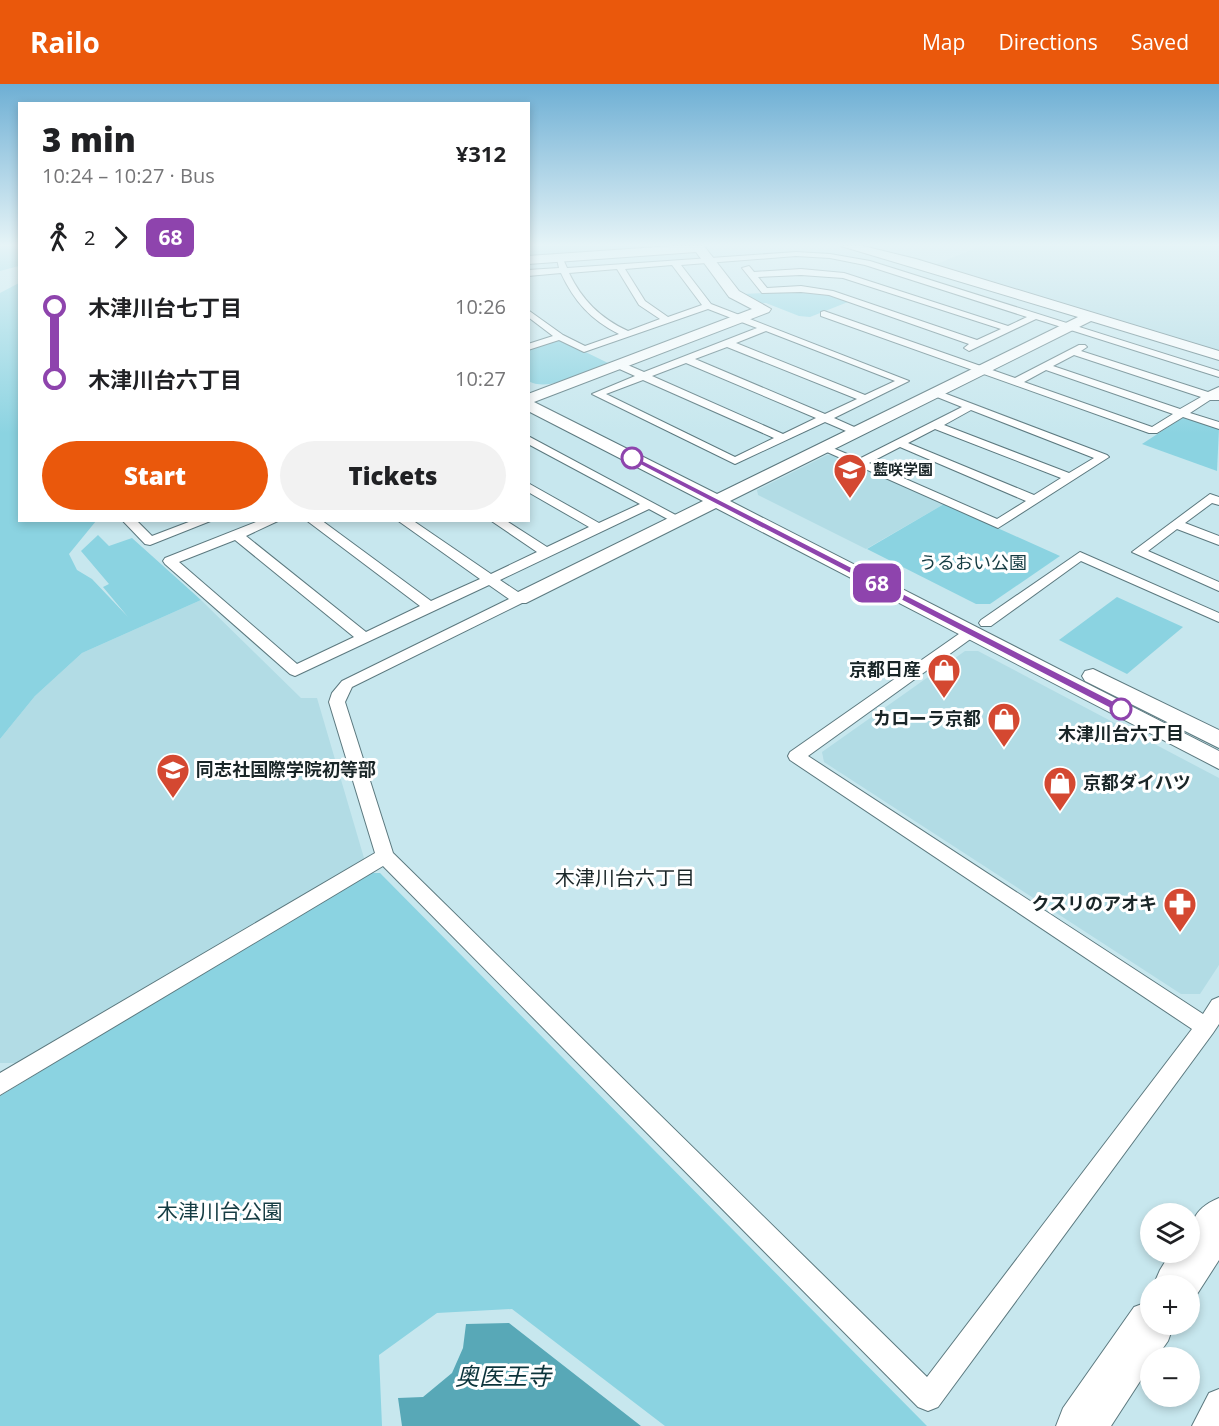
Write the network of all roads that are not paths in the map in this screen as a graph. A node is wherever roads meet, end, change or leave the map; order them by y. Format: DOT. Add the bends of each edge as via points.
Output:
graph roads {
  1 [pos="586,309"];
  2 [pos="648,309"];
  3 [pos="700,309"];
  4 [pos="715,309"];
  5 [pos="763,309"];
  6 [pos="838,309"];
  7 [pos="878,309"];
  8 [pos="946,309"];
  9 [pos="1012,309"];
  10 [pos="1064,309"];
  11 [pos="530,314"];
  12 [pos="1036,316"];
  13 [pos="1089,316"];
  14 [pos="739,318"];
  15 [pos="668,320"];
  16 [pos="1068,327"];
  17 [pos="765,328"];
  18 [pos="1009,329"];
  19 [pos="628,334"];
  20 [pos="560,337"];
  21 [pos="1102,337"];
  22 [pos="727,343"];
  23 [pos="978,344"];
  24 [pos="530,346"];
  25 [pos="1074,352"];
  26 [pos="1219,356"];
  27 [pos="948,358"];
  28 [pos="686,359"];
  29 [pos="619,365"];
  30 [pos="1046,367"];
  31 [pos="981,370"];
  32 [pos="1219,374"];
  33 [pos="643,376"];
  34 [pos="1016,382"];
  35 [pos="1219,390"];
  36 [pos="936,393"];
  37 [pos="1214,397"];
  38 [pos="530,398"];
  39 [pos="866,399"];
  40 [pos="971,406"];
  41 [pos="1182,413"];
  42 [pos="825,418"];
  43 [pos="935,424"];
  44 [pos="1219,426"];
  45 [pos="857,432"];
  46 [pos="782,438"];
  47 [pos="530,439"];
  48 [pos="899,443"];
  49 [pos="824,448"];
  50 [pos="861,463"];
  51 [pos="1071,478"];
  52 [pos="530,488"];
  53 [pos="723,498"];
  54 [pos="1035,500"];
  55 [pos="1219,501"];
  56 [pos="649,504"];
  57 [pos="679,520"];
  58 [pos="130,522"];
  59 [pos="202,522"];
  60 [pos="269,522"];
  61 [pos="315,522"];
  62 [pos="406,522"];
  63 [pos="499,522"];
  64 [pos="1176,524"];
  65 [pos="598,527"];
  66 [pos="237,535"];
  67 [pos="1219,541"];
  68 [pos="546,552"];
  69 [pos="489,579"];
  70 [pos="1219,586"];
  71 [pos="519,599"];
  72 [pos="430,607"];
  73 [pos="1219,618"];
  74 [pos="979,627"];
  75 [pos="364,638"];
  76 [pos="1219,740"];
  77 [pos="1219,761"];
  78 [pos="385,856"];
  79 [pos="1219,1006"];
  80 [pos="1206,1027"];
  81 [pos="0,1085"];
  82 [pos="1219,1220"];
  83 [pos="1219,1256"];
  84 [pos="1183,1275"];
  85 [pos="1200,1285"];
  86 [pos="1143,1335"];
  87 [pos="1140,1374"];
  88 [pos="1219,1403"];
  89 [pos="1081,1426"];
  90 [pos="1104,1426"];
  91 [pos="1206,1426"];
  1 -- 19 [label="street"];
  2 -- 15 [label="street"];
  3 -- 15 [label="street"];
  4 -- 14 [label="street"];
  5 -- 14 [label="street"];
  6 -- 27 [label="street" via="824,314"];
  7 -- 23 [label="street"];
  8 -- 18 [label="street"];
  9 -- 12 [label="street"];
  10 -- 13 [label="street"];
  11 -- 20 [label="street"];
  12 -- 16 [label="street"];
  12 -- 18 [label="street"];
  13 -- 16 [label="street"];
  13 -- 26 [label="street"];
  14 -- 17 [label="street"];
  14 -- 29 [label="street"];
  15 -- 19 [label="street"];
  16 -- 21 [label="street"];
  16 -- 31 [label="street"];
  17 -- 22 [label="street"];
  17 -- 39 [label="street" via="904,381"];
  18 -- 23 [label="street"];
  19 -- 20 [label="street" via="584,350"];
  20 -- 24 [label="street"];
  21 -- 25 [label="street"];
  21 -- 32 [label="street"];
  22 -- 28 [label="street"];
  22 -- 39 [label="street"];
  23 -- 27 [label="street"];
  25 -- 30 [label="street"];
  25 -- 37 [label="street"];
  27 -- 31 [label="street"];
  28 -- 33 [label="street"];
  28 -- 42 [label="street"];
  29 -- 33 [label="street"];
  29 -- 38 [label="street"];
  30 -- 34 [label="street"];
  30 -- 41 [label="street"];
  31 -- 34 [label="street"];
  31 -- 36 [label="street"];
  33 -- 46 [label="street"];
  33 -- 46 [label="street" via="597,394 735,461"];
  34 -- 41 [label="street" via="1153,431"];
  35 -- 37 [label="street"];
  36 -- 40 [label="street"];
  36 -- 45 [label="street"];
  37 -- 41 [label="street"];
  38 -- 53 [label="street"];
  39 -- 42 [label="street"];
  40 -- 43 [label="street"];
  40 -- 51 [label="street" via="1103,457"];
  41 -- 44 [label="street"];
  42 -- 45 [label="street"];
  42 -- 46 [label="street"];
  43 -- 48 [label="street"];
  43 -- 51 [label="street"];
  45 -- 49 [label="street"];
  47 -- 56 [label="street"];
  48 -- 50 [label="street"];
  48 -- 54 [label="street"];
  49 -- 50 [label="street"];
  49 -- 53 [label="street"];
  50 -- 54 [label="street" via="999,524"];
  51 -- 54 [label="street"];
  52 -- 65 [label="street"];
  53 -- 57 [label="street"];
  53 -- 74 [label="street"];
  55 -- 64 [label="street" via="1210,498"];
  56 -- 57 [label="street"];
  56 -- 65 [label="street"];
  57 -- 71 [label="street"];
  58 -- 59 [label="street" via="150,541"];
  60 -- 66 [label="street"];
  61 -- 72 [label="street"];
  62 -- 69 [label="street"];
  63 -- 68 [label="street"];
  64 -- 67 [label="street"];
  64 -- 70 [label="street" via="1139,552"];
  65 -- 68 [label="street"];
  66 -- 75 [label="street"];
  66 -- 75 [label="street" via="170,561 295,671"];
  68 -- 69 [label="street"];
  69 -- 71 [label="street"];
  69 -- 72 [label="street"];
  71 -- 78 [label="street" via="347,684 340,693 337,702"];
  72 -- 75 [label="street"];
  73 -- 74 [label="street" via="1080,556"];
  74 -- 76 [label="street"];
  74 -- 77 [label="street"];
  74 -- 80 [label="street" via="796,756"];
  78 -- 80 [label="street" via="928,1397"];
  78 -- 81 [label="street"];
  79 -- 80 [label="street"];
  82 -- 84 [label="highway"];
  83 -- 85 [label="highway"];
  86 -- 89 [label="highway"];
  87 -- 90 [label="highway"];
  88 -- 91 [label="street"];
}
